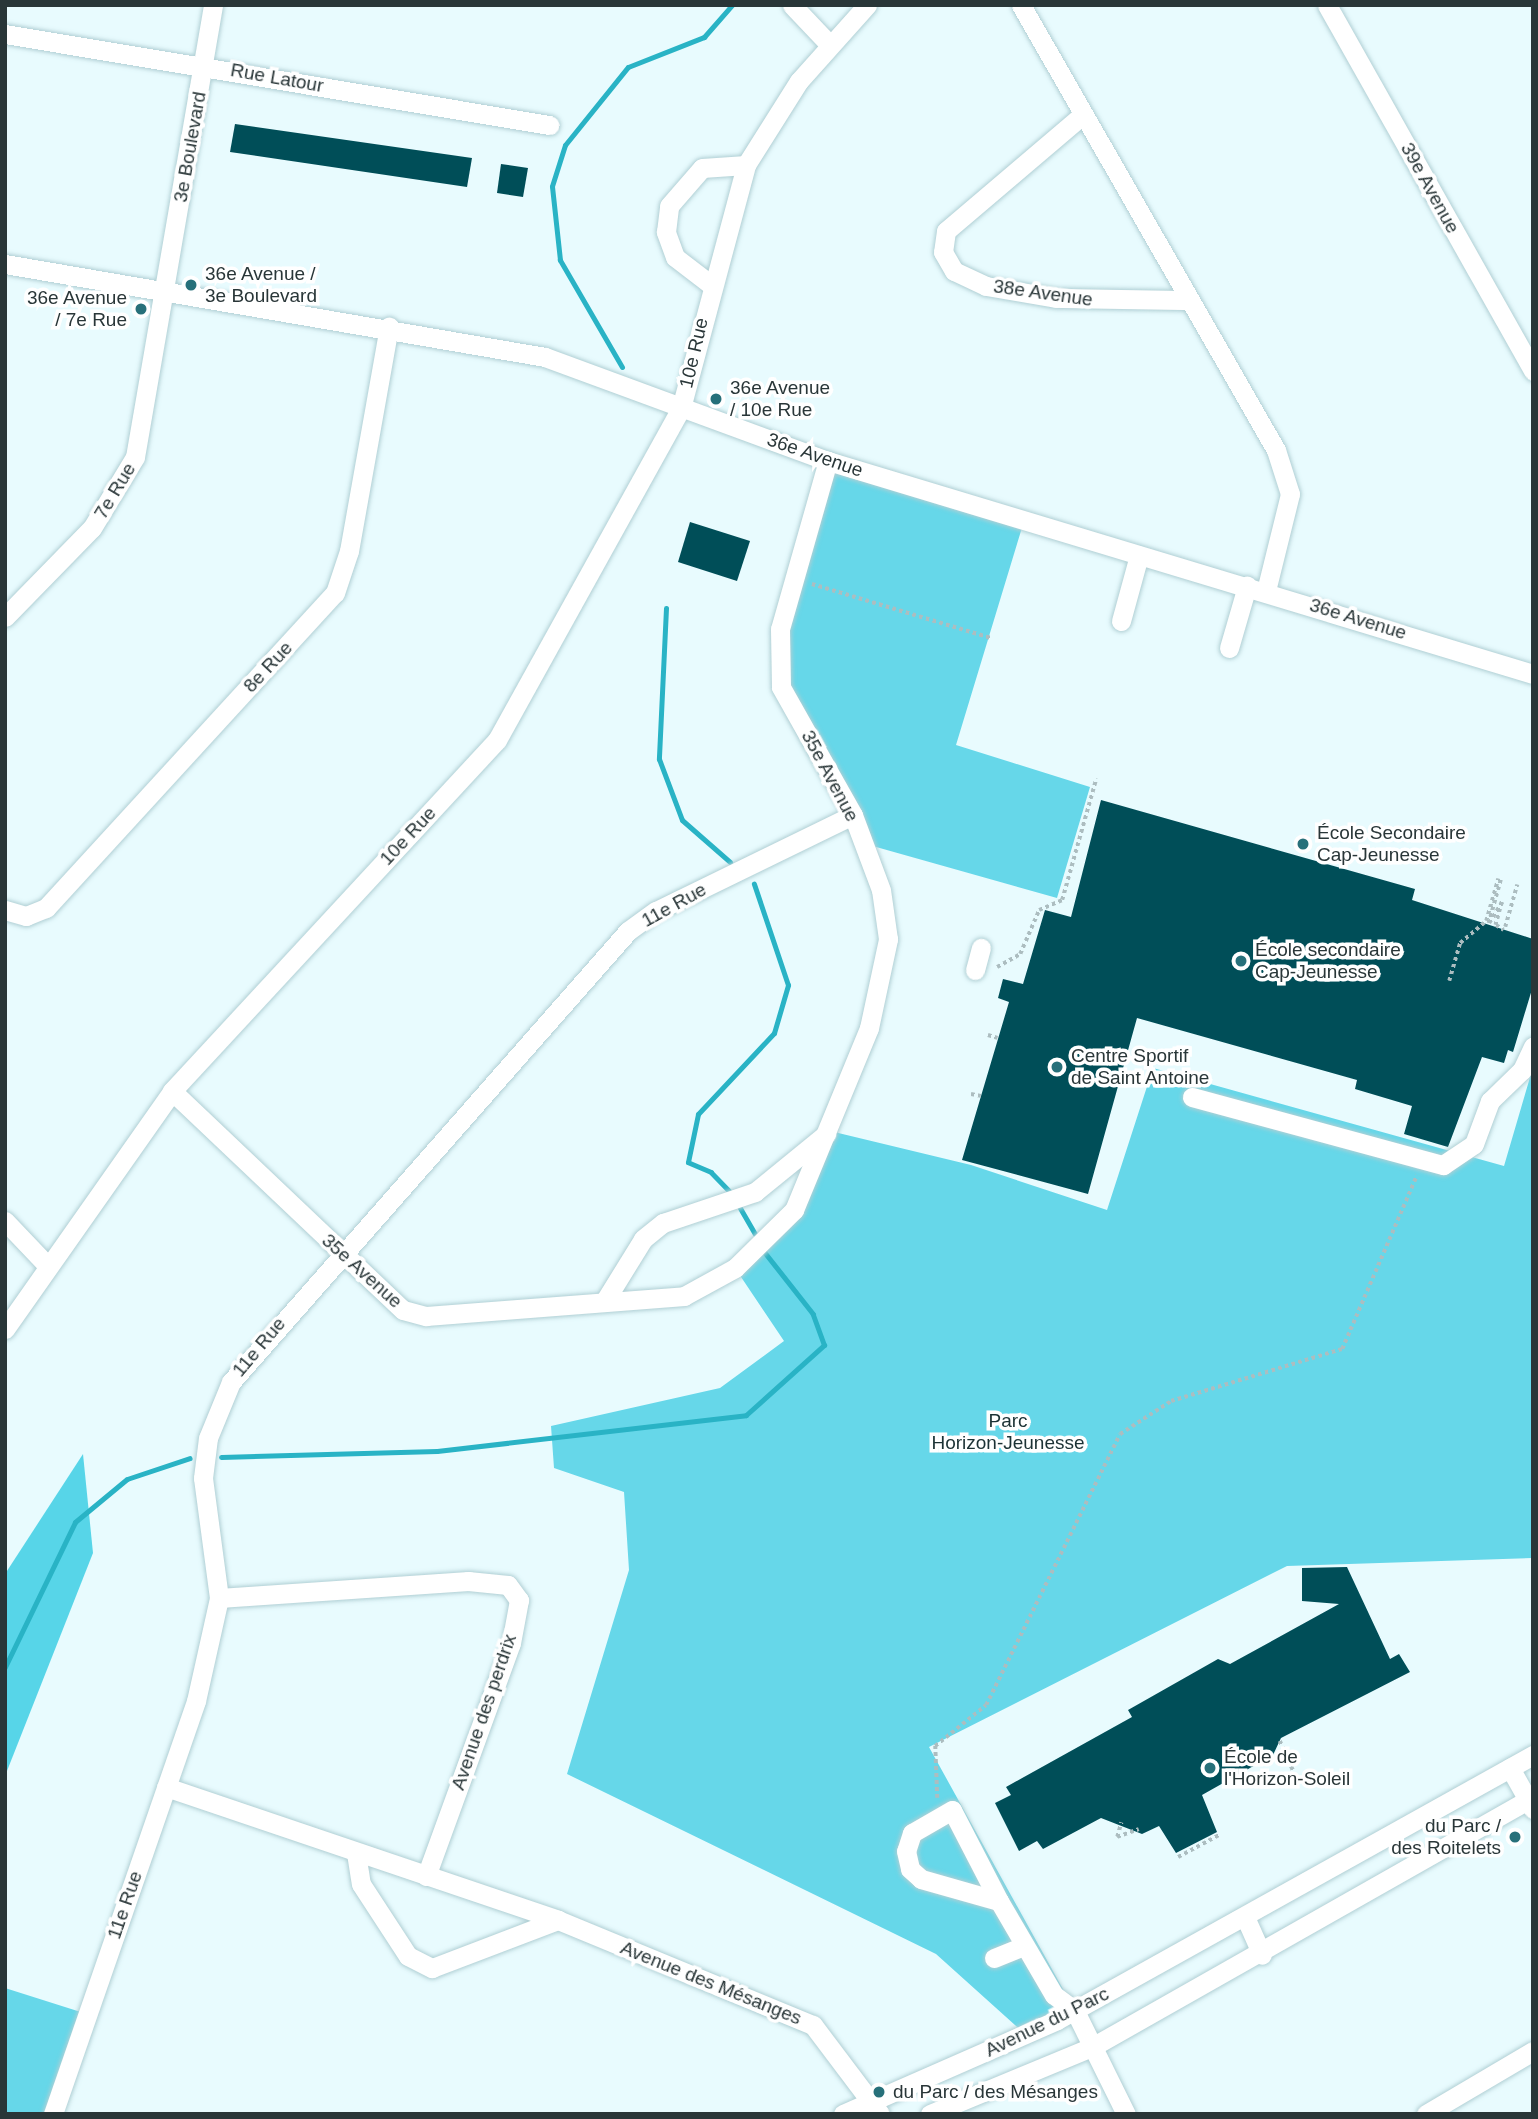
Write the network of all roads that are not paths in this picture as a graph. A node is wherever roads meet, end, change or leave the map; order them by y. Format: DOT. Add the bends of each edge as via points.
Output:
graph roads {
  1 [pos="213,5"];
  2 [pos="792,5"];
  3 [pos="867,5"];
  4 [pos="1021,5"];
  5 [pos="1327,5"];
  6 [pos="5,34"];
  7 [pos="828,43"];
  8 [pos="203,65"];
  9 [pos="1080,117"];
  10 [pos="549,125"];
  11 [pos="746,165"];
  12 [pos="5,264"];
  13 [pos="710,284"];
  14 [pos="166,289"];
  15 [pos="1187,299"];
  16 [pos="389,327"];
  17 [pos="1533,370"];
  18 [pos="681,408"];
  19 [pos="828,461"];
  20 [pos="1139,555"];
  21 [pos="1257,588"];
  22 [pos="5,617"];
  23 [pos="1121,621"];
  24 [pos="1229,648"];
  25 [pos="1533,674"];
  26 [pos="853,816"];
  27 [pos="5,909"];
  28 [pos="981,948"];
  29 [pos="975,970"];
  30 [pos="1533,1046"];
  31 [pos="172,1091"];
  32 [pos="1192,1097"];
  33 [pos="830,1131"];
  34 [pos="5,1222"];
  35 [pos="339,1251"];
  36 [pos="46,1264"];
  37 [pos="606,1299"];
  38 [pos="5,1329"];
  39 [pos="219,1598"];
  40 [pos="1533,1755"];
  41 [pos="1510,1768"];
  42 [pos="166,1787"];
  43 [pos="1531,1802"];
  44 [pos="356,1853"];
  45 [pos="426,1877"];
  46 [pos="999,1901"];
  47 [pos="1246,1919"];
  48 [pos="558,1920"];
  49 [pos="1024,1946"];
  50 [pos="1262,1955"];
  51 [pos="994,1958"];
  52 [pos="1075,2011"];
  53 [pos="1091,2046"];
  54 [pos="1533,2051"];
  55 [pos="877,2107"];
  56 [pos="53,2114"];
  57 [pos="843,2114"];
  58 [pos="930,2114"];
  59 [pos="1126,2114"];
  60 [pos="1426,2114"];
  1 -- 8 [label="street, 3e Boulevard"];
  2 -- 7 [label="street"];
  3 -- 7 [label="street, 10e Rue"];
  4 -- 9 [label="street"];
  5 -- 17 [label="street, 39e Avenue"];
  6 -- 8 [label="street, Rue Latour"];
  7 -- 11 [label="street, 10e Rue"];
  8 -- 10 [label="street, Rue Latour"];
  8 -- 14 [label="street, 3e Boulevard"];
  9 -- 15 [label="street"];
  9 -- 15 [label="street, 38e Avenue" via="946,231 943,252 954,271 986,286 1056,298"];
  11 -- 13 [label="street, 10e Rue"];
  11 -- 13 [label="street" via="702,168 669,206 666,232 675,257"];
  12 -- 14 [label="street, 36e Avenue"];
  13 -- 18 [label="street, 10e Rue"];
  14 -- 16 [label="street, 36e Avenue"];
  14 -- 22 [label="street, 7e Rue" via="149,400 128,477 92,528"];
  15 -- 21 [label="street" via="1276,450 1290,494"];
  16 -- 18 [label="street, 36e Avenue" via="545,357"];
  16 -- 27 [label="street, 8e Rue" via="349,551 335,593 46,908 26,916"];
  18 -- 19 [label="street, 36e Avenue"];
  18 -- 31 [label="street, 10e Rue" via="497,740"];
  19 -- 20 [label="street, 36e Avenue"];
  19 -- 26 [label="street, 35e Avenue" via="780,629 781,687"];
  20 -- 21 [label="street, 36e Avenue"];
  20 -- 23 [label="street"];
  21 -- 24 [label="street"];
  21 -- 25 [label="street, 36e Avenue"];
  26 -- 33 [label="street, 35e Avenue" via="881,890 888,940 869,1028"];
  26 -- 35 [label="street, 11e Rue" via="656,911 628,932"];
  28 -- 29 [label="street"];
  30 -- 32 [label="street" via="1522,1070 1490,1101 1463,1155 1443,1165 1422,1163"];
  31 -- 35 [label="street, 35e Avenue"];
  31 -- 36 [label="street, 10e Rue"];
  33 -- 37 [label="street" via="755,1192 663,1223 643,1240"];
  33 -- 37 [label="street, 35e Avenue" via="794,1210 735,1268 684,1296"];
  34 -- 36 [label="street"];
  35 -- 37 [label="street, 35e Avenue" via="403,1310 426,1316"];
  35 -- 39 [label="street, 11e Rue" via="231,1382 208,1438 202,1478"];
  36 -- 38 [label="street, 10e Rue"];
  39 -- 42 [label="street, 11e Rue" via="196,1701"];
  39 -- 45 [label="street, Avenue des perdrix" via="468,1581 508,1585 519,1600 511,1643"];
  40 -- 41 [label="street, Avenue du Parc"];
  41 -- 43 [label="street"];
  41 -- 47 [label="street, Avenue du Parc"];
  42 -- 44 [label="street, Avenue des Mésanges"];
  42 -- 56 [label="street, 11e Rue"];
  43 -- 50 [label="street, Avenue du Parc"];
  44 -- 45 [label="street, Avenue des Mésanges"];
  44 -- 48 [label="street" via="361,1884 408,1956 432,1968"];
  45 -- 48 [label="street, Avenue des Mésanges"];
  46 -- 46 [label="street" via="921,1879 910,1869 912,1833 951,1810"];
  46 -- 49 [label="street"];
  47 -- 50 [label="street"];
  47 -- 52 [label="street, Avenue du Parc"];
  48 -- 55 [label="street, Avenue des Mésanges" via="813,2025"];
  49 -- 51 [label="street"];
  49 -- 52 [label="street" via="1054,1995"];
  50 -- 53 [label="street, Avenue du Parc"];
  52 -- 53 [label="street"];
  52 -- 55 [label="street, Avenue du Parc"];
  53 -- 58 [label="street, Avenue du Parc"];
  53 -- 59 [label="street"];
  54 -- 60 [label="street"];
  55 -- 57 [label="street, Avenue du Parc"];
}
